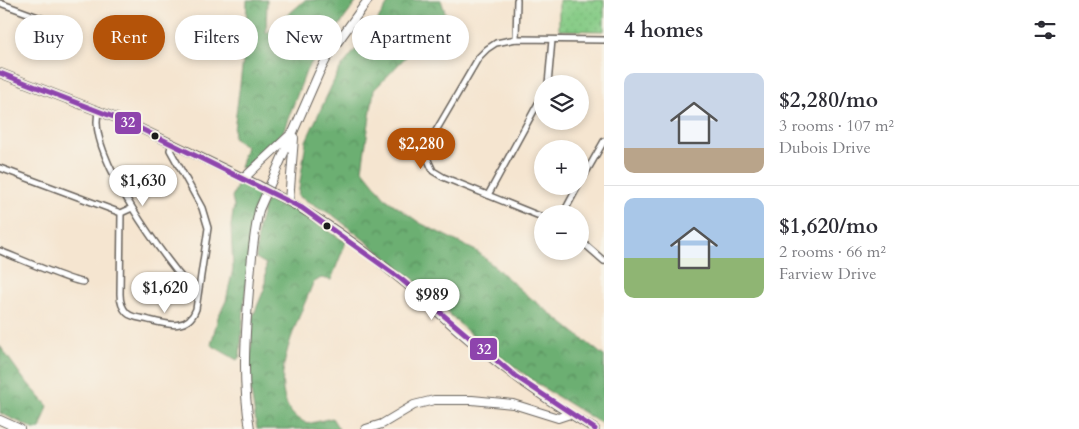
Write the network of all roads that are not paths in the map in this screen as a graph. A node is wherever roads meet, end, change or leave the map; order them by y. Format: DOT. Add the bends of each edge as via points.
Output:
graph roads {
  1 [pos="368,0"];
  2 [pos="517,0"];
  3 [pos="0,3"];
  4 [pos="33,15"];
  5 [pos="516,39"];
  6 [pos="552,40"];
  7 [pos="604,40"];
  8 [pos="0,73"];
  9 [pos="549,75"];
  10 [pos="99,110"];
  11 [pos="534,111"];
  12 [pos="295,131"];
  13 [pos="604,141"];
  14 [pos="172,142"];
  15 [pos="589,167"];
  16 [pos="0,168"];
  17 [pos="244,178"];
  18 [pos="488,195"];
  19 [pos="288,201"];
  20 [pos="132,208"];
  21 [pos="122,213"];
  22 [pos="534,214"];
  23 [pos="589,248"];
  24 [pos="0,252"];
  25 [pos="604,261"];
  26 [pos="83,282"];
  27 [pos="197,295"];
  28 [pos="570,414"];
  29 [pos="0,420"];
  30 [pos="20,429"];
  31 [pos="250,429"];
  32 [pos="366,429"];
  33 [pos="595,429"];
  1 -- 12 [label="street" via="329,54"];
  2 -- 5 [label="street"];
  3 -- 4 [label="street"];
  5 -- 6 [label="street"];
  5 -- 18 [label="street" via="496,43 478,57 427,151 433,171"];
  6 -- 7 [label="street"];
  6 -- 9 [label="street"];
  8 -- 10 [label="street"];
  10 -- 14 [label="street"];
  10 -- 20 [label="street" via="97,130"];
  11 -- 18 [label="street"];
  12 -- 17 [label="street"];
  12 -- 19 [label="street"];
  12 -- 31 [label="street" via="259,210 254,233 243,375"];
  13 -- 15 [label="street"];
  14 -- 17 [label="street"];
  14 -- 27 [label="street" via="170,150 202,208 208,228"];
  16 -- 21 [label="street"];
  17 -- 19 [label="street, bridge"];
  18 -- 22 [label="street"];
  19 -- 28 [label="street" via="335,230 401,279 482,350"];
  20 -- 21 [label="street"];
  20 -- 27 [label="street" via="166,260"];
  21 -- 27 [label="street" via="120,294 127,312 131,316 178,326 194,316"];
  23 -- 25 [label="street"];
  24 -- 26 [label="street"];
  28 -- 32 [label="street" via="558,418 513,404 434,400 414,405 382,424"];
  28 -- 33 [label="street"];
  29 -- 30 [label="street"];
}
